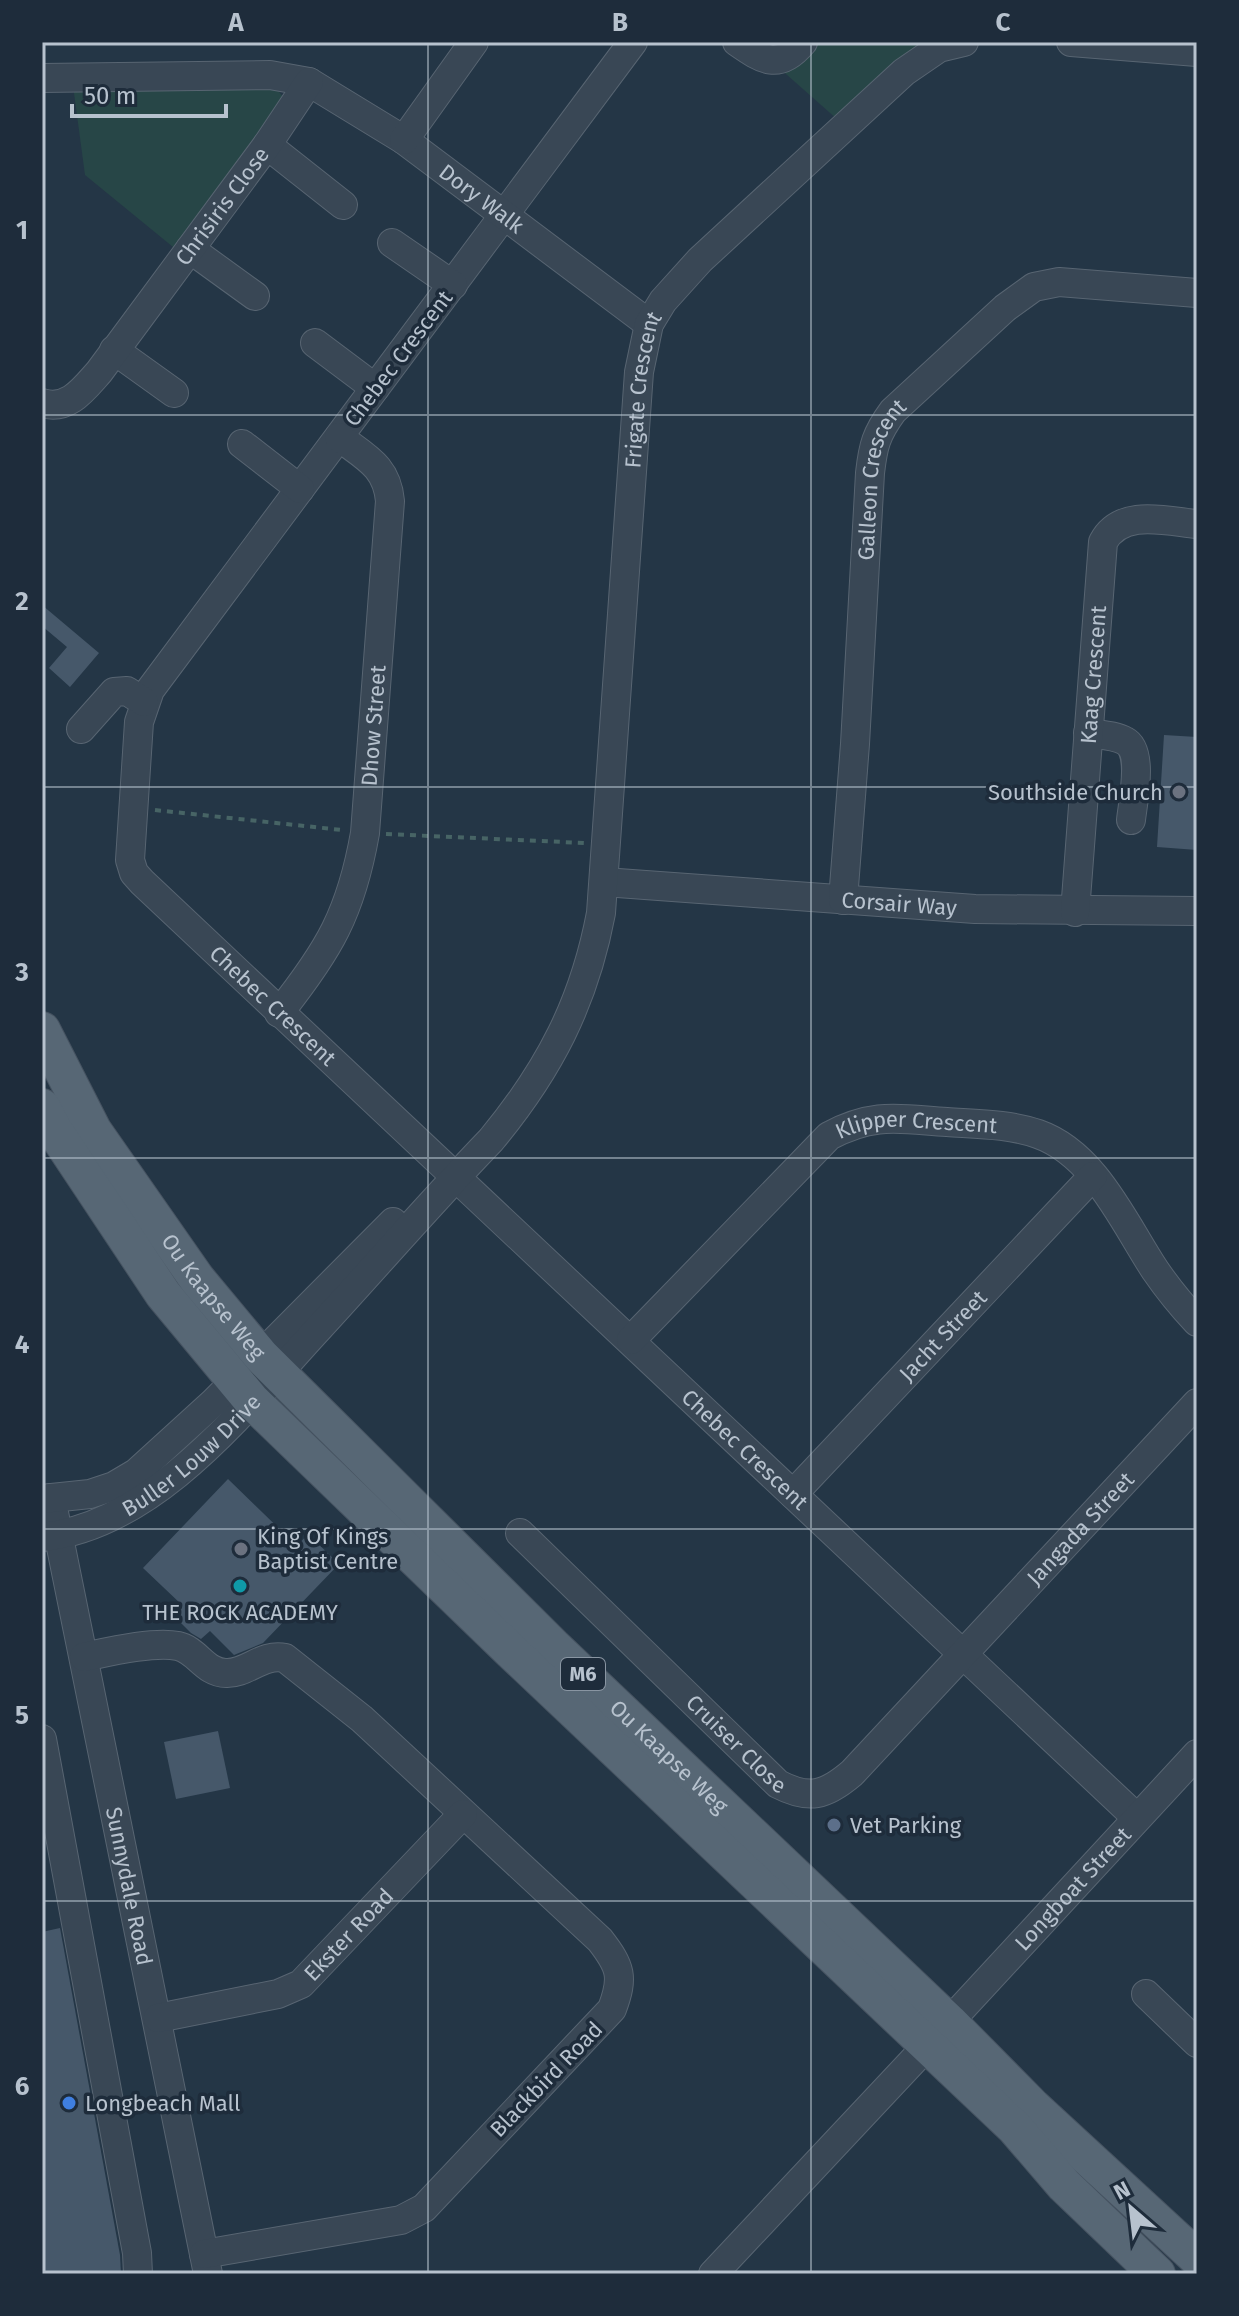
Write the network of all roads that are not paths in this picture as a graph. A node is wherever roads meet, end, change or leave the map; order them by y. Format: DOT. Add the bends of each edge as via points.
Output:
graph roads {
  1 [pos="474,42"];
  2 [pos="633,42"];
  3 [pos="737,42"];
  4 [pos="803,42"];
  5 [pos="964,42"];
  6 [pos="1071,42"];
  7 [pos="1197,52"];
  8 [pos="42,78"];
  9 [pos="309,82"];
  10 [pos="404,140"];
  11 [pos="267,145"];
  12 [pos="343,205"];
  13 [pos="503,216"];
  14 [pos="392,243"];
  15 [pos="190,249"];
  16 [pos="453,285"];
  17 [pos="1197,293"];
  18 [pos="255,296"];
  19 [pos="649,324"];
  20 [pos="315,343"];
  21 [pos="114,350"];
  22 [pos="375,388"];
  23 [pos="174,393"];
  24 [pos="43,405"];
  25 [pos="339,437"];
  26 [pos="242,444"];
  27 [pos="300,489"];
  28 [pos="1197,524"];
  29 [pos="144,702"];
  30 [pos="81,729"];
  31 [pos="1088,733"];
  32 [pos="1131,820"];
  33 [pos="604,882"];
  34 [pos="843,900"];
  35 [pos="1197,911"];
  36 [pos="1075,912"];
  37 [pos="279,1013"];
  38 [pos="42,1030"];
  39 [pos="42,1107"];
  40 [pos="1093,1176"];
  41 [pos="450,1183"];
  42 [pos="1197,1322"];
  43 [pos="631,1340"];
  44 [pos="269,1365"];
  45 [pos="243,1391"];
  46 [pos="1197,1403"];
  47 [pos="793,1494"];
  48 [pos="47,1498"];
  49 [pos="520,1533"];
  50 [pos="50,1536"];
  51 [pos="962,1654"];
  52 [pos="84,1657"];
  53 [pos="42,1739"];
  54 [pos="1197,1754"];
  55 [pos="463,1814"];
  56 [pos="1136,1817"];
  57 [pos="1146,1994"];
  58 [pos="158,2018"];
  59 [pos="937,2034"];
  60 [pos="1197,2043"];
  61 [pos="1197,2258"];
  62 [pos="206,2264"];
  63 [pos="138,2274"];
  64 [pos="713,2274"];
  65 [pos="1157,2274"];
  1 -- 10 [label="street"];
  2 -- 13 [label="street, Chebec Crescent"];
  3 -- 4 [label="street" via="771,61 790,55"];
  5 -- 19 [label="street, Frigate Crescent" via="921,58 877,96 700,260"];
  6 -- 7 [label="street"];
  8 -- 9 [label="street" via="270,75"];
  9 -- 10 [label="street, Dory Walk"];
  9 -- 11 [label="street, Chrisiris Close"];
  10 -- 13 [label="street, Dory Walk"];
  11 -- 12 [label="street"];
  11 -- 15 [label="street, Chrisiris Close"];
  13 -- 16 [label="street, Chebec Crescent"];
  13 -- 19 [label="street, Dory Walk"];
  14 -- 16 [label="street"];
  15 -- 18 [label="street"];
  15 -- 21 [label="street, Chrisiris Close"];
  16 -- 22 [label="street, Chebec Crescent"];
  17 -- 34 [label="street, Galleon Crescent" via="1059,282 1034,287 954,354 878,431 870,473"];
  19 -- 33 [label="street, Frigate Crescent" via="639,372"];
  20 -- 22 [label="street"];
  21 -- 23 [label="street"];
  21 -- 24 [label="street, Chrisiris Close" via="74,399"];
  22 -- 25 [label="street, Chebec Crescent"];
  25 -- 27 [label="street, Chebec Crescent"];
  25 -- 37 [label="street, Dhow Street" via="389,484 365,833 344,916 310,974"];
  26 -- 27 [label="street"];
  27 -- 29 [label="street, Chebec Crescent"];
  28 -- 31 [label="street, Kaag Crescent" via="1145,519 1109,532 1102,552"];
  29 -- 30 [label="street" via="127,691 114,692"];
  29 -- 37 [label="street, Chebec Crescent" via="130,848 134,873"];
  31 -- 32 [label="street" via="1123,740 1133,748"];
  31 -- 36 [label="street, Kaag Crescent"];
  33 -- 34 [label="street, Corsair Way"];
  33 -- 41 [label="street, Buller Louw Drive" via="587,974 555,1050 524,1100"];
  34 -- 36 [label="street, Corsair Way"];
  35 -- 36 [label="street, Corsair Way"];
  37 -- 41 [label="street, Chebec Crescent"];
  38 -- 44 [label="main road, Ou Kaapse Weg / M6" via="93,1130 197,1279"];
  39 -- 45 [label="main road, Ou Kaapse Weg / M6" via="163,1294"];
  40 -- 42 [label="street, Klipper Crescent" via="1157,1273"];
  40 -- 43 [label="street, Klipper Crescent" via="1059,1144 1018,1129 886,1118 854,1123 808,1155"];
  40 -- 47 [label="street, Jacht Street"];
  41 -- 43 [label="street, Chebec Crescent"];
  41 -- 44 [label="street, Buller Louw Drive" via="396,1219"];
  43 -- 47 [label="street, Chebec Crescent"];
  44 -- 45 [label="street, Buller Louw Drive"];
  44 -- 59 [label="main road, Ou Kaapse Weg / M6"];
  45 -- 48 [label="street, Buller Louw Drive" via="114,1486"];
  45 -- 50 [label="street, Buller Louw Drive" via="172,1479 91,1528"];
  45 -- 59 [label="main road, Ou Kaapse Weg / M6" via="776,1900"];
  46 -- 51 [label="street, Jangada Street"];
  47 -- 51 [label="street, Chebec Crescent"];
  48 -- 50 [label="street, Sunnydale Road"];
  49 -- 51 [label="street, Cruiser Close" via="778,1784 795,1793 813,1794 836,1786 852,1773"];
  50 -- 52 [label="street, Sunnydale Road"];
  51 -- 56 [label="street, Chebec Crescent"];
  52 -- 55 [label="street, Blackbird Road" via="178,1646 226,1673 275,1656 285,1658 362,1719"];
  52 -- 58 [label="street, Sunnydale Road"];
  53 -- 63 [label="street"];
  54 -- 56 [label="street, Longboat Street"];
  55 -- 58 [label="street, Ekster Road" via="301,1984 278,1994"];
  55 -- 62 [label="street, Blackbird Road" via="615,1959 620,1981 612,2009 413,2215"];
  56 -- 59 [label="street, Longboat Street"];
  57 -- 60 [label="street"];
  58 -- 62 [label="street, Sunnydale Road"];
  59 -- 61 [label="main road, Ou Kaapse Weg / M6" via="1033,2107"];
  59 -- 64 [label="street, Longboat Street"];
  59 -- 65 [label="main road, Ou Kaapse Weg / M6" via="1064,2185"];
}
